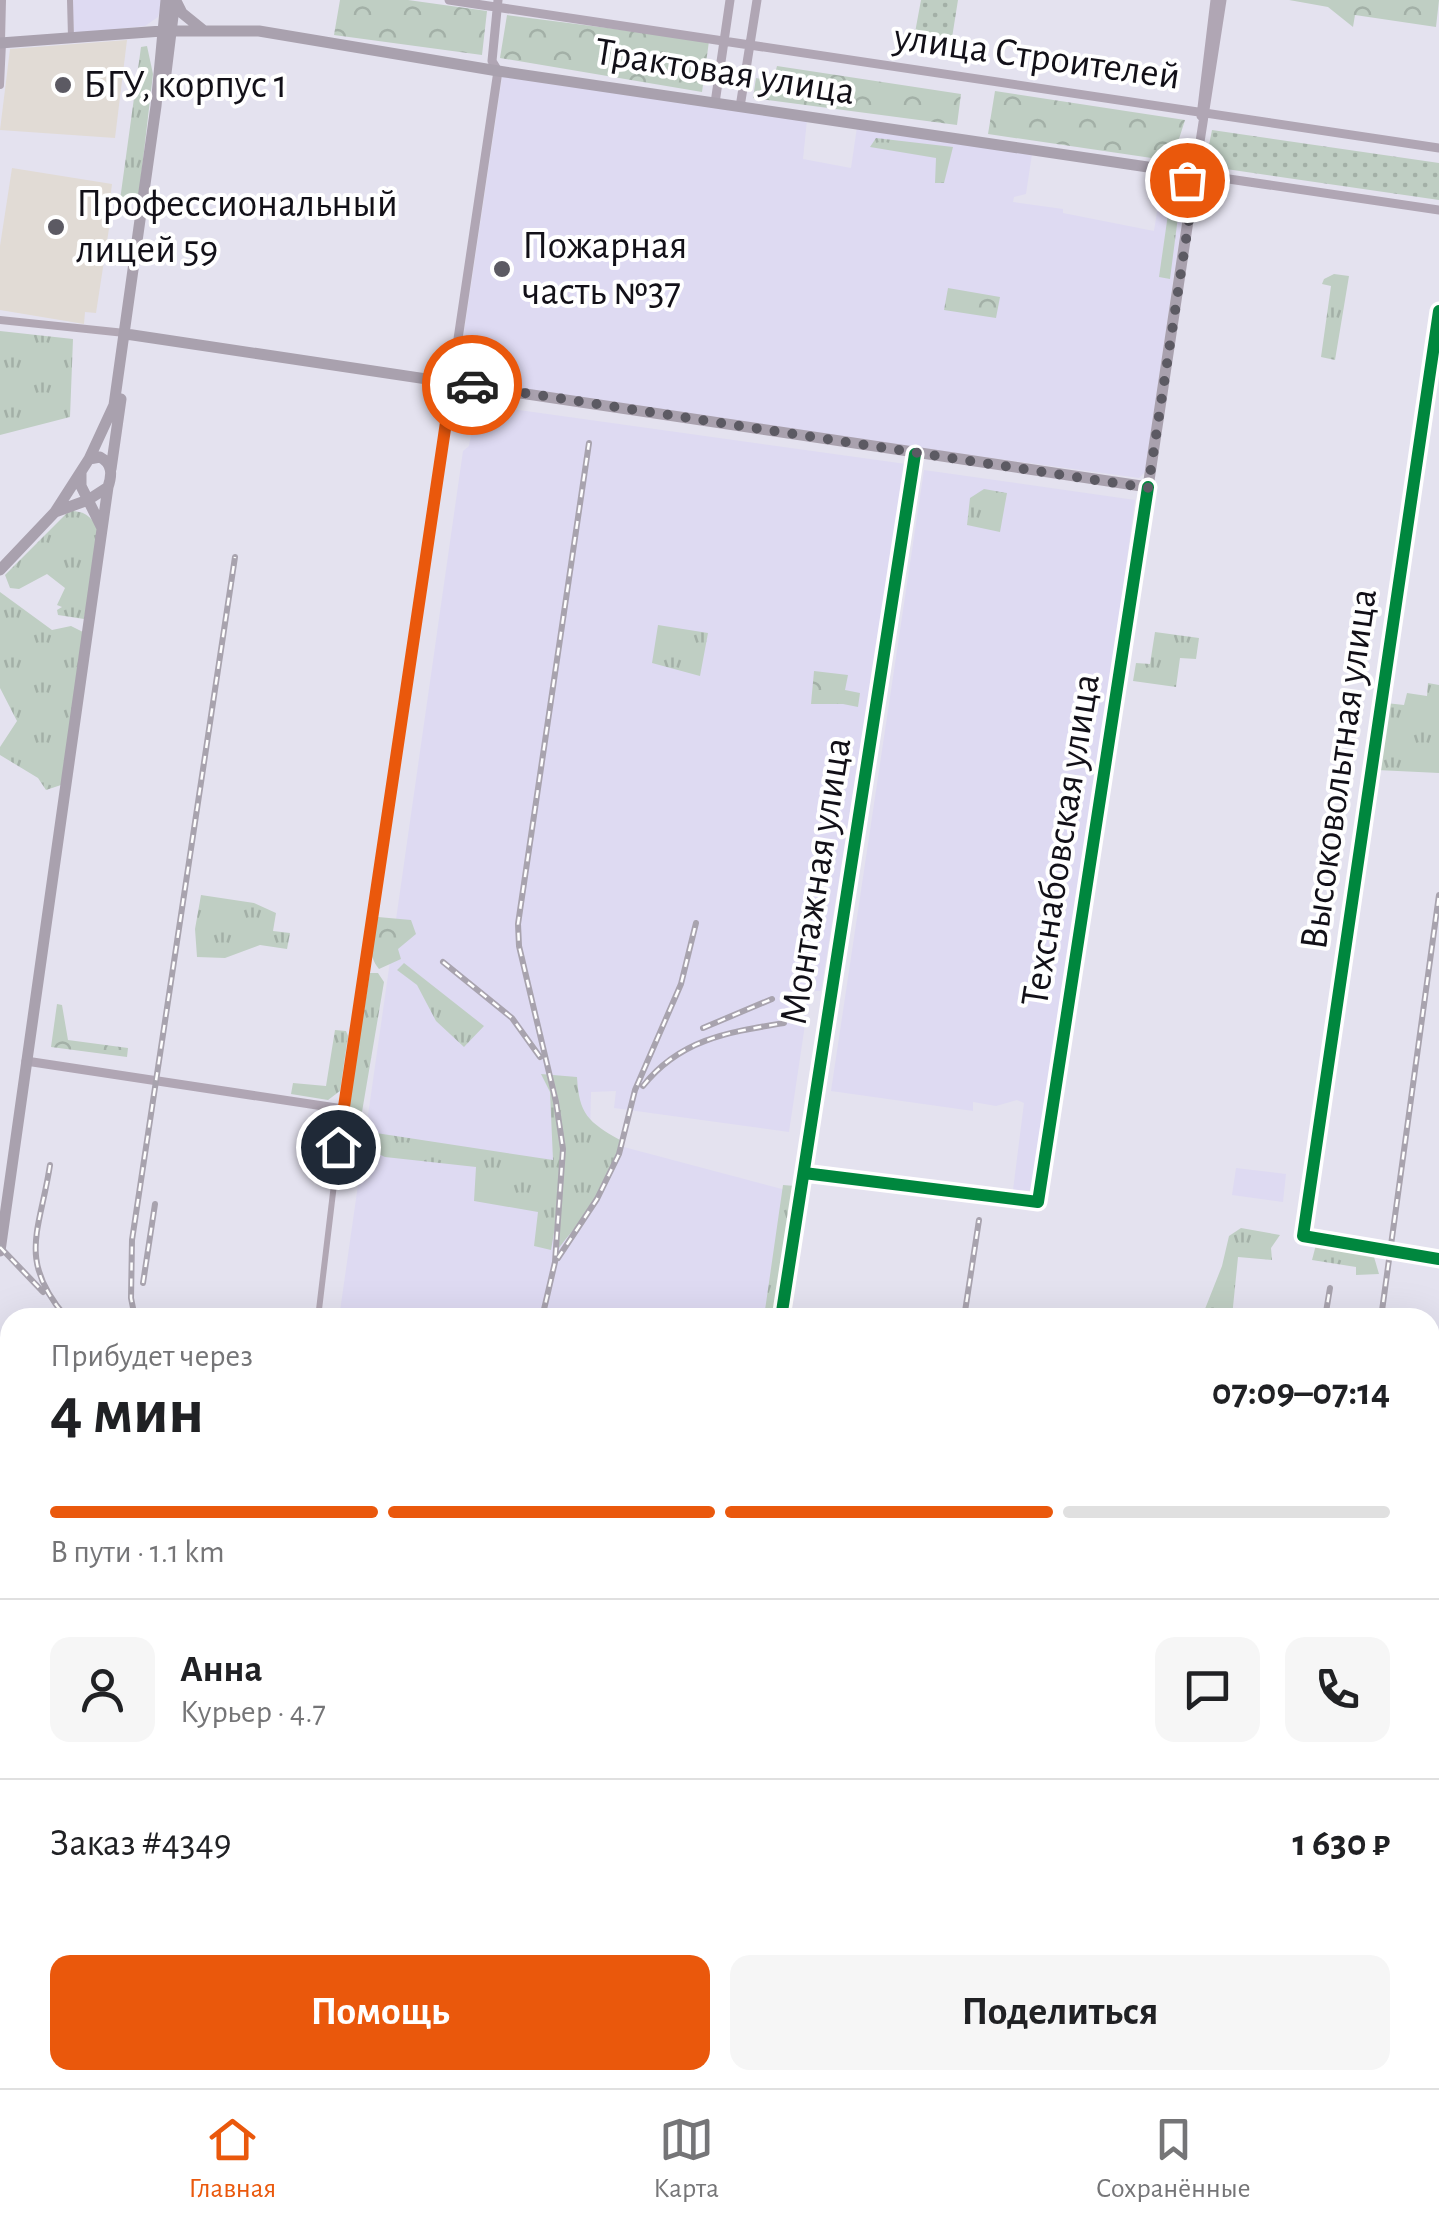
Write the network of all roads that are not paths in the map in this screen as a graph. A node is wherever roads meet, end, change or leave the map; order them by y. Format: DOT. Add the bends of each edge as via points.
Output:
graph roads {
  1 [pos="2,0"];
  2 [pos="70,0"];
  3 [pos="449,0"];
  4 [pos="730,0"];
  5 [pos="757,0"];
  6 [pos="1219,0"];
  7 [pos="170,2"];
  8 [pos="498,4"];
  9 [pos="203,30"];
  10 [pos="167,31"];
  11 [pos="143,33"];
  12 [pos="71,38"];
  13 [pos="724,42"];
  14 [pos="1,43"];
  15 [pos="750,45"];
  16 [pos="169,62"];
  17 [pos="498,71"];
  18 [pos="159,74"];
  19 [pos="0,85"];
  20 [pos="715,103"];
  21 [pos="740,107"];
  22 [pos="1203,111"];
  23 [pos="1439,148"];
  24 [pos="1199,150"];
  25 [pos="1170,170"];
  26 [pos="1195,174"];
  27 [pos="1221,177"];
  28 [pos="1192,200"];
  29 [pos="1439,210"];
  30 [pos="1439,311"];
  31 [pos="0,320"];
  32 [pos="129,334"];
  33 [pos="452,382"];
  34 [pos="916,454"];
  35 [pos="89,459"];
  36 [pos="111,469"];
  37 [pos="81,472"];
  38 [pos="108,487"];
  39 [pos="1148,488"];
  40 [pos="88,500"];
  41 [pos="55,512"];
  42 [pos="103,531"];
  43 [pos="0,570"];
  44 [pos="26,1060"];
  45 [pos="343,1109"];
  46 [pos="804,1173"];
  47 [pos="1303,1236"];
  48 [pos="0,1251"];
  49 [pos="1439,1258"];
  50 [pos="319,1308"];
  51 [pos="783,1308"];
  1 -- 14 [label="street"];
  2 -- 12 [label="street"];
  3 -- 8 [label="main road, улица Строителей"];
  4 -- 13 [label="main road"];
  5 -- 15 [label="main road"];
  6 -- 22 [label="main road"];
  7 -- 9 [label="main road"];
  7 -- 10 [label="main road"];
  7 -- 11 [label="main road"];
  8 -- 13 [label="main road, улица Строителей"];
  8 -- 17 [label="main road" via="492,61"];
  9 -- 10 [label="main road, Трактовая улица"];
  9 -- 16 [label="main road" via="186,39"];
  9 -- 17 [label="main road, Трактовая улица" via="260,32"];
  10 -- 11 [label="main road, Трактовая улица"];
  10 -- 16 [label="main road"];
  10 -- 18 [label="main road"];
  11 -- 12 [label="main road, Трактовая улица"];
  11 -- 18 [label="main road"];
  12 -- 14 [label="main road, Трактовая улица"];
  13 -- 15 [label="main road, улица Строителей"];
  13 -- 20 [label="main road"];
  14 -- 19 [label="street"];
  15 -- 21 [label="main road"];
  15 -- 22 [label="main road, улица Строителей"];
  16 -- 32 [label="main road"];
  17 -- 20 [label="main road, Трактовая улица"];
  17 -- 33 [label="main road"];
  18 -- 32 [label="main road"];
  20 -- 21 [label="main road, Трактовая улица"];
  21 -- 25 [label="main road, Трактовая улица"];
  22 -- 23 [label="main road, улица Строителей"];
  22 -- 24 [label="main road"];
  24 -- 25 [label="main road"];
  24 -- 26 [label="main road"];
  24 -- 27 [label="main road"];
  25 -- 26 [label="main road, Трактовая улица"];
  25 -- 28 [label="main road" via="1187,180"];
  26 -- 27 [label="main road, Трактовая улица"];
  26 -- 28 [label="main road, Техснабовская улица"];
  27 -- 28 [label="main road" via="1204,184"];
  27 -- 29 [label="main road, Трактовая улица"];
  28 -- 39 [label="main road, Техснабовская улица"];
  30 -- 47 [label="street, Высоковольтная улица"];
  31 -- 32 [label="street"];
  32 -- 33 [label="main road"];
  32 -- 35 [label="main road" via="114,406"];
  32 -- 36 [label="main road"];
  33 -- 34 [label="main road"];
  33 -- 45 [label="main road"];
  34 -- 39 [label="main road"];
  34 -- 46 [label="street, Монтажная улица"];
  35 -- 36 [label="main road" via="100,457"];
  35 -- 37 [label="main road"];
  36 -- 38 [label="main road"];
  37 -- 40 [label="main road"];
  37 -- 41 [label="main road"];
  38 -- 40 [label="main road"];
  38 -- 42 [label="main road"];
  39 -- 46 [label="street, Техснабовская улица" via="1038,1202"];
  40 -- 41 [label="main road"];
  40 -- 42 [label="main road"];
  41 -- 43 [label="main road"];
  42 -- 44 [label="main road"];
  44 -- 45 [label="main road"];
  44 -- 48 [label="main road"];
  45 -- 50 [label="street"];
  46 -- 51 [label="street, Монтажная улица"];
  47 -- 49 [label="street"];
}
